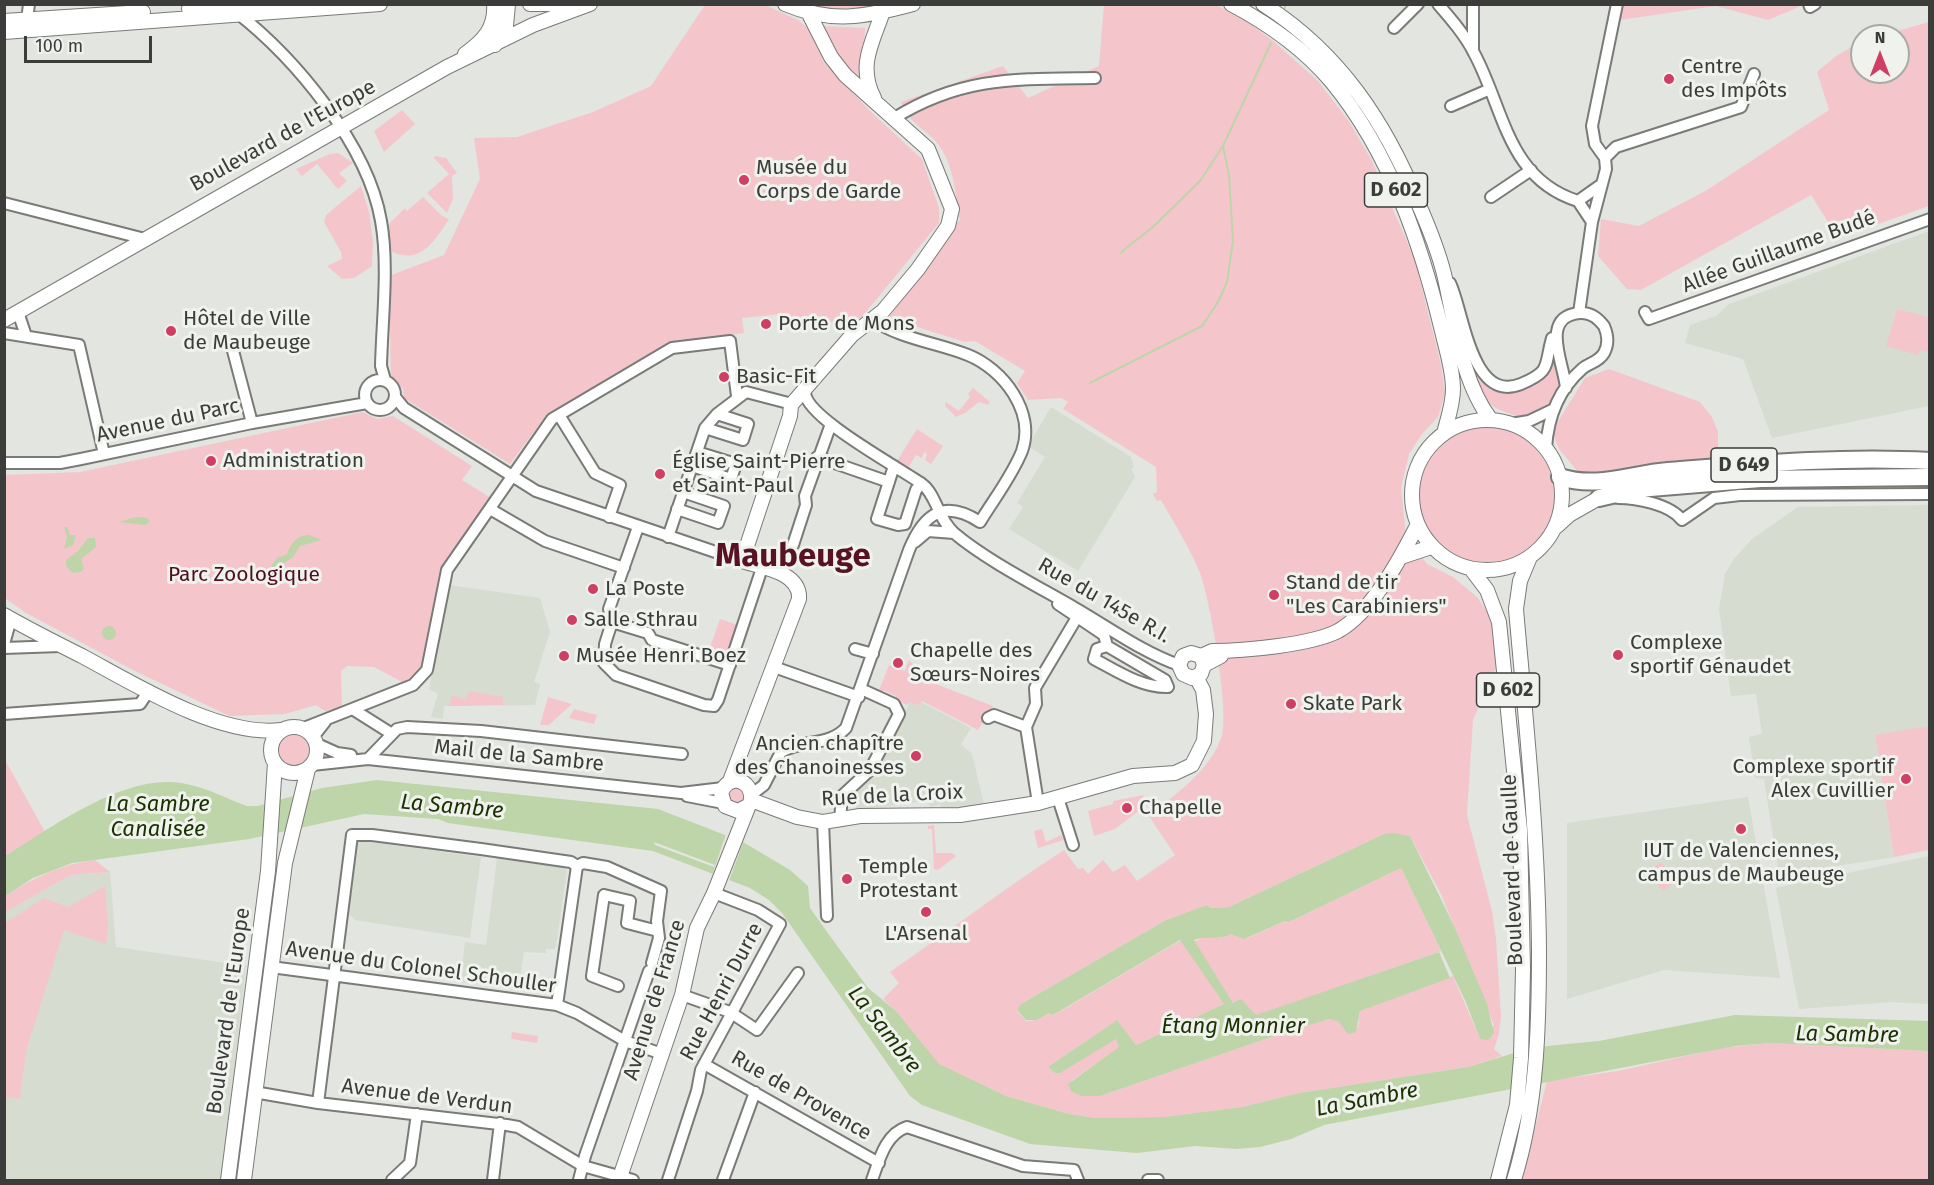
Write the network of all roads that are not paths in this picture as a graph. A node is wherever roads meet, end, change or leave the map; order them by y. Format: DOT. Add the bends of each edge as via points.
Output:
graph roads {
  1 [pos="29,4"];
  2 [pos="251,4"];
  3 [pos="380,4"];
  4 [pos="494,4"];
  5 [pos="508,4"];
  6 [pos="530,4"];
  7 [pos="563,4"];
  8 [pos="590,4"];
  9 [pos="784,4"];
  10 [pos="1232,4"];
  11 [pos="1263,4"];
  12 [pos="1418,4"];
  13 [pos="1438,4"];
  14 [pos="1473,4"];
  15 [pos="1617,4"];
  16 [pos="1809,4"];
  17 [pos="1815,4"];
  18 [pos="227,5"];
  19 [pos="908,5"];
  20 [pos="806,9"];
  21 [pos="884,9"];
  22 [pos="240,15"];
  23 [pos="27,20"];
  24 [pos="4,21"];
  25 [pos="1394,28"];
  26 [pos="4,32"];
  27 [pos="494,46"];
  28 [pos="1474,52"];
  29 [pos="447,67"];
  30 [pos="1754,74"];
  31 [pos="1095,78"];
  32 [pos="1488,90"];
  33 [pos="878,105"];
  34 [pos="1451,106"];
  35 [pos="893,119"];
  36 [pos="340,128"];
  37 [pos="1605,158"];
  38 [pos="1531,170"];
  39 [pos="1602,184"];
  40 [pos="1491,197"];
  41 [pos="1578,201"];
  42 [pos="4,203"];
  43 [pos="1929,219"];
  44 [pos="1592,222"];
  45 [pos="145,239"];
  46 [pos="1442,266"];
  47 [pos="18,312"];
  48 [pos="1645,312"];
  49 [pos="1579,313"];
  50 [pos="4,320"];
  51 [pos="873,320"];
  52 [pos="1556,330"];
  53 [pos="4,333"];
  54 [pos="26,336"];
  55 [pos="232,347"];
  56 [pos="381,380"];
  57 [pos="1566,388"];
  58 [pos="737,396"];
  59 [pos="366,399"];
  60 [pos="393,401"];
  61 [pos="796,407"];
  62 [pos="1552,410"];
  63 [pos="717,414"];
  64 [pos="559,415"];
  65 [pos="1491,420"];
  66 [pos="252,423"];
  67 [pos="831,424"];
  68 [pos="1510,424"];
  69 [pos="705,428"];
  70 [pos="1444,433"];
  71 [pos="1546,448"];
  72 [pos="697,452"];
  73 [pos="104,454"];
  74 [pos="817,457"];
  75 [pos="1929,461"];
  76 [pos="4,463"];
  77 [pos="692,466"];
  78 [pos="894,466"];
  79 [pos="512,477"];
  80 [pos="1560,477"];
  81 [pos="1929,477"];
  82 [pos="889,482"];
  83 [pos="921,483"];
  84 [pos="683,492"];
  85 [pos="1929,494"];
  86 [pos="1599,498"];
  87 [pos="490,509"];
  88 [pos="677,509"];
  89 [pos="938,513"];
  90 [pos="609,517"];
  91 [pos="1417,526"];
  92 [pos="638,527"];
  93 [pos="1555,527"];
  94 [pos="954,533"];
  95 [pos="668,537"];
  96 [pos="793,545"];
  97 [pos="1431,547"];
  98 [pos="909,550"];
  99 [pos="1401,557"];
  100 [pos="1530,557"];
  101 [pos="742,561"];
  102 [pos="624,568"];
  103 [pos="762,568"];
  104 [pos="1471,569"];
  105 [pos="1010,570"];
  106 [pos="8,617"];
  107 [pos="1076,619"];
  108 [pos="612,622"];
  109 [pos="4,646"];
  110 [pos="61,646"];
  111 [pos="1107,646"];
  112 [pos="855,649"];
  113 [pos="873,654"];
  114 [pos="730,665"];
  115 [pos="774,667"];
  116 [pos="1193,668"];
  117 [pos="1168,687"];
  118 [pos="148,692"];
  119 [pos="860,693"];
  120 [pos="764,695"];
  121 [pos="354,710"];
  122 [pos="4,714"];
  123 [pos="988,718"];
  124 [pos="220,721"];
  125 [pos="1026,727"];
  126 [pos="281,730"];
  127 [pos="392,734"];
  128 [pos="312,736"];
  129 [pos="271,749"];
  130 [pos="682,754"];
  131 [pos="368,759"];
  132 [pos="275,763"];
  133 [pos="308,772"];
  134 [pos="726,785"];
  135 [pos="681,793"];
  136 [pos="749,796"];
  137 [pos="1058,798"];
  138 [pos="1038,803"];
  139 [pos="725,806"];
  140 [pos="840,820"];
  141 [pos="823,822"];
  142 [pos="735,835"];
  143 [pos="1073,845"];
  144 [pos="577,866"];
  145 [pos="717,887"];
  146 [pos="827,916"];
  147 [pos="658,931"];
  148 [pos="271,967"];
  149 [pos="798,973"];
  150 [pos="334,975"];
  151 [pos="618,986"];
  152 [pos="682,995"];
  153 [pos="557,1005"];
  154 [pos="730,1012"];
  155 [pos="625,1041"];
  156 [pos="662,1054"];
  157 [pos="704,1064"];
  158 [pos="254,1092"];
  159 [pos="755,1092"];
  160 [pos="318,1103"];
  161 [pos="417,1114"];
  162 [pos="500,1124"];
  163 [pos="879,1163"];
  164 [pos="583,1166"];
  165 [pos="624,1179"];
  166 [pos="228,1180"];
  167 [pos="244,1180"];
  168 [pos="392,1180"];
  169 [pos="493,1180"];
  170 [pos="579,1180"];
  171 [pos="668,1180"];
  172 [pos="723,1180"];
  173 [pos="872,1180"];
  174 [pos="1078,1180"];
  175 [pos="1148,1180"];
  176 [pos="1158,1180"];
  177 [pos="1498,1180"];
  178 [pos="1514,1180"];
  1 -- 23 [label="street"];
  2 -- 18 [label="main road"];
  3 -- 22 [label="main road"];
  4 -- 29 [label="main road" via="493,20 485,37"];
  5 -- 27 [label="main road" via="506,26"];
  6 -- 7 [label="main road"];
  8 -- 27 [label="main road, Boulevard de l'Europe"];
  9 -- 20 [label="main road"];
  10 -- 70 [label="main road, D 602" via="1287,39 1332,82 1364,128 1393,183 1431,283 1452,373 1453,398"];
  11 -- 46 [label="main road, D 602" via="1326,53 1377,118 1408,177"];
  12 -- 25 [label="street"];
  13 -- 28 [label="street"];
  14 -- 28 [label="street"];
  15 -- 37 [label="street" via="1592,126 1595,144"];
  16 -- 17 [label="street"];
  18 -- 22 [label="street"];
  18 -- 23 [label="main road"];
  19 -- 21 [label="main road"];
  20 -- 21 [label="main road" via="845,19"];
  20 -- 33 [label="main road" via="831,57"];
  21 -- 33 [label="main road" via="865,62 868,87"];
  22 -- 26 [label="main road"];
  22 -- 36 [label="street" via="290,60"];
  23 -- 24 [label="main road"];
  27 -- 29 [label="main road, Boulevard de l'Europe"];
  28 -- 32 [label="street"];
  29 -- 36 [label="main road, Boulevard de l'Europe"];
  30 -- 37 [label="street" via="1741,107 1616,147"];
  31 -- 35 [label="street" via="975,84 930,98"];
  32 -- 34 [label="street"];
  32 -- 38 [label="street" via="1509,136"];
  33 -- 35 [label="main road"];
  35 -- 51 [label="main road" via="928,149 951,201 951,216 933,251"];
  36 -- 45 [label="main road, Boulevard de l'Europe"];
  36 -- 56 [label="street" via="368,174 382,223"];
  37 -- 39 [label="street"];
  38 -- 40 [label="street"];
  38 -- 41 [label="street" via="1539,181"];
  39 -- 41 [label="street"];
  39 -- 44 [label="street"];
  41 -- 44 [label="street"];
  42 -- 45 [label="street"];
  43 -- 48 [label="street, Allée Guillaume Budé" via="1649,319"];
  44 -- 49 [label="street"];
  45 -- 47 [label="main road, Boulevard de l'Europe"];
  46 -- 52 [label="street" via="1458,300 1474,359 1489,381 1514,386 1545,370"];
  46 -- 65 [label="main road, D 602" via="1471,387"];
  47 -- 50 [label="main road, Boulevard de l'Europe"];
  47 -- 54 [label="street"];
  49 -- 52 [label="street" via="1565,318"];
  49 -- 57 [label="street" via="1596,317 1607,332 1605,352"];
  51 -- 61 [label="main road" via="852,335"];
  51 -- 89 [label="street" via="978,360 1016,397 1024,421 1022,449 980,522 961,511"];
  52 -- 57 [label="street" via="1554,339"];
  53 -- 54 [label="street"];
  54 -- 73 [label="street" via="79,345"];
  55 -- 66 [label="street"];
  56 -- 59 [label="street" via="366,387"];
  56 -- 60 [label="street" via="393,387"];
  57 -- 62 [label="street"];
  58 -- 61 [label="street" via="749,392"];
  58 -- 63 [label="street"];
  58 -- 64 [label="street" via="730,341 672,348"];
  59 -- 60 [label="street" via="376,410"];
  59 -- 66 [label="street, Avenue du Parc"];
  60 -- 79 [label="street"];
  61 -- 67 [label="street, Rue du 145e R.I."];
  61 -- 101 [label="main road"];
  62 -- 68 [label="street" via="1529,421"];
  62 -- 71 [label="street"];
  63 -- 69 [label="street"];
  63 -- 69 [label="street" via="748,424 743,440"];
  64 -- 79 [label="street" via="552,419"];
  64 -- 90 [label="street" via="595,473 620,485"];
  65 -- 68 [label="main road"];
  65 -- 70 [label="main road" via="1471,421"];
  66 -- 73 [label="street, Avenue du Parc"];
  67 -- 74 [label="street"];
  67 -- 78 [label="street, Rue du 145e R.I."];
  68 -- 71 [label="main road" via="1524,429"];
  69 -- 72 [label="street"];
  70 -- 91 [label="main road" via="1427,449 1416,469 1411,503"];
  71 -- 80 [label="main road"];
  72 -- 77 [label="street"];
  72 -- 77 [label="street" via="736,464 731,479"];
  73 -- 76 [label="street, Avenue du Parc" via="60,463"];
  74 -- 82 [label="street"];
  74 -- 96 [label="street"];
  75 -- 80 [label="highway, D 649" via="1759,464 1580,483"];
  77 -- 84 [label="street"];
  78 -- 82 [label="street"];
  78 -- 83 [label="street, Rue du 145e R.I."];
  79 -- 87 [label="street"];
  79 -- 90 [label="street" via="536,491"];
  80 -- 93 [label="main road" via="1562,502"];
  81 -- 86 [label="highway, D 649" via="1760,479 1638,489"];
  82 -- 83 [label="street" via="877,519 902,526"];
  83 -- 89 [label="street, Rue du 145e R.I."];
  84 -- 88 [label="street"];
  84 -- 88 [label="street" via="724,506 718,523"];
  85 -- 86 [label="street" via="1740,495 1714,498 1682,520 1672,512 1629,498"];
  86 -- 93 [label="main road, D 649" via="1569,514"];
  87 -- 102 [label="street" via="545,541"];
  87 -- 121 [label="street" via="447,570 427,670 413,685"];
  88 -- 95 [label="street"];
  89 -- 94 [label="street, Rue du 145e R.I."];
  89 -- 98 [label="street" via="922,523"];
  90 -- 92 [label="street"];
  91 -- 97 [label="main road"];
  91 -- 99 [label="main road"];
  92 -- 95 [label="street"];
  92 -- 102 [label="street"];
  93 -- 100 [label="main road"];
  94 -- 98 [label="street" via="928,531"];
  94 -- 105 [label="street, Rue du 145e R.I."];
  95 -- 101 [label="street"];
  97 -- 99 [label="main road"];
  97 -- 104 [label="main road" via="1449,561"];
  98 -- 113 [label="street"];
  99 -- 116 [label="main road" via="1371,599 1336,632 1288,644 1212,651"];
  100 -- 104 [label="main road" via="1508,568"];
  100 -- 178 [label="main road, Boulevard de Gaulle / D 602" via="1520,581 1516,609 1534,818 1538,1030 1532,1105"];
  101 -- 103 [label="main road"];
  102 -- 108 [label="street" via="609,609"];
  103 -- 114 [label="street"];
  103 -- 115 [label="main road" via="793,580 799,589 799,599"];
  104 -- 177 [label="main road, Boulevard de Gaulle / D 602" via="1487,590 1499,622 1519,824 1522,1032 1517,1105"];
  105 -- 107 [label="street, Rue du 145e R.I."];
  105 -- 116 [label="street, Rue du 145e R.I." via="1137,644"];
  106 -- 109 [label="street"];
  106 -- 110 [label="main road"];
  107 -- 111 [label="street, Rue du 145e R.I." via="1104,635"];
  107 -- 125 [label="street" via="1035,688 1036,704"];
  108 -- 114 [label="street" via="648,633 652,640"];
  108 -- 114 [label="street" via="604,663 616,675 714,706"];
  109 -- 110 [label="street"];
  110 -- 118 [label="main road"];
  111 -- 117 [label="street, Rue du 145e R.I." via="1165,680"];
  111 -- 117 [label="street" via="1097,649 1094,659 1136,680"];
  112 -- 113 [label="street"];
  113 -- 119 [label="street"];
  115 -- 119 [label="street"];
  115 -- 120 [label="main road"];
  116 -- 117 [label="street"];
  116 -- 137 [label="main road, Rue de la Croix" via="1203,690 1206,724 1201,751 1192,765 1175,773 1133,776"];
  118 -- 122 [label="street" via="140,704"];
  118 -- 124 [label="main road"];
  119 -- 136 [label="street" via="844,730 825,741 787,749 760,790"];
  119 -- 140 [label="street" via="894,704 899,714 870,770 842,796"];
  120 -- 134 [label="main road"];
  120 -- 136 [label="main road" via="744,766"];
  121 -- 127 [label="street"];
  121 -- 128 [label="street" via="328,720"];
  123 -- 125 [label="street" via="994,715"];
  124 -- 126 [label="main road" via="263,732"];
  124 -- 129 [label="main road"];
  125 -- 138 [label="street"];
  126 -- 128 [label="main road" via="289,727"];
  126 -- 129 [label="main road"];
  127 -- 130 [label="street" via="407,727 481,731"];
  127 -- 131 [label="street"];
  128 -- 131 [label="street" via="337,753"];
  128 -- 133 [label="main road" via="316,759"];
  129 -- 132 [label="main road"];
  131 -- 133 [label="street, Mail de la Sambre"];
  131 -- 135 [label="street, Mail de la Sambre"];
  132 -- 133 [label="main road" via="292,773"];
  132 -- 166 [label="main road, Boulevard de l'Europe" via="271,846"];
  133 -- 148 [label="main road" via="285,863"];
  134 -- 135 [label="street, Mail de la Sambre"];
  134 -- 136 [label="main road, Rue de la Croix" via="739,781"];
  134 -- 139 [label="main road"];
  135 -- 139 [label="street"];
  136 -- 139 [label="main road" via="738,811"];
  136 -- 141 [label="main road, Rue de la Croix"];
  136 -- 142 [label="main road, Avenue de France"];
  137 -- 138 [label="main road, Rue de la Croix"];
  137 -- 143 [label="street"];
  138 -- 140 [label="main road, Rue de la Croix" via="960,815 860,816"];
  139 -- 142 [label="main road"];
  140 -- 141 [label="main road, Rue de la Croix"];
  141 -- 146 [label="street"];
  142 -- 145 [label="main road, Avenue de France"];
  144 -- 147 [label="street" via="583,863 607,867 661,891"];
  144 -- 150 [label="street" via="482,849 352,835"];
  144 -- 153 [label="street"];
  145 -- 152 [label="main road, Avenue de France" via="697,928"];
  145 -- 154 [label="street, Rue Henri Durre" via="780,924"];
  147 -- 151 [label="street" via="627,923 630,901 604,895 592,976"];
  147 -- 155 [label="street"];
  148 -- 150 [label="street, Avenue du Colonel Schouller"];
  148 -- 158 [label="main road"];
  149 -- 154 [label="street" via="758,1030"];
  150 -- 153 [label="street, Avenue du Colonel Schouller"];
  150 -- 160 [label="street"];
  152 -- 154 [label="street"];
  152 -- 156 [label="main road, Avenue de France"];
  153 -- 155 [label="street, Avenue du Colonel Schouller" via="577,1012"];
  154 -- 157 [label="street, Rue Henri Durre"];
  155 -- 156 [label="street, Avenue du Colonel Schouller"];
  155 -- 164 [label="street"];
  156 -- 165 [label="main road, Avenue de France"];
  157 -- 159 [label="street, Rue de Provence"];
  157 -- 171 [label="street, Rue Henri Durre"];
  158 -- 160 [label="street, Avenue de Verdun"];
  158 -- 167 [label="main road"];
  159 -- 163 [label="street, Rue de Provence"];
  159 -- 172 [label="street"];
  160 -- 161 [label="street, Avenue de Verdun"];
  161 -- 162 [label="street, Avenue de Verdun"];
  161 -- 168 [label="street" via="410,1163"];
  162 -- 164 [label="street, Avenue de Verdun" via="518,1127"];
  162 -- 169 [label="street"];
  163 -- 173 [label="street"];
  163 -- 174 [label="street" via="894,1134 907,1127 1023,1166 1074,1170"];
  164 -- 165 [label="street, Avenue de Verdun"];
  164 -- 170 [label="street"];
  175 -- 176 [label="street"];
}
